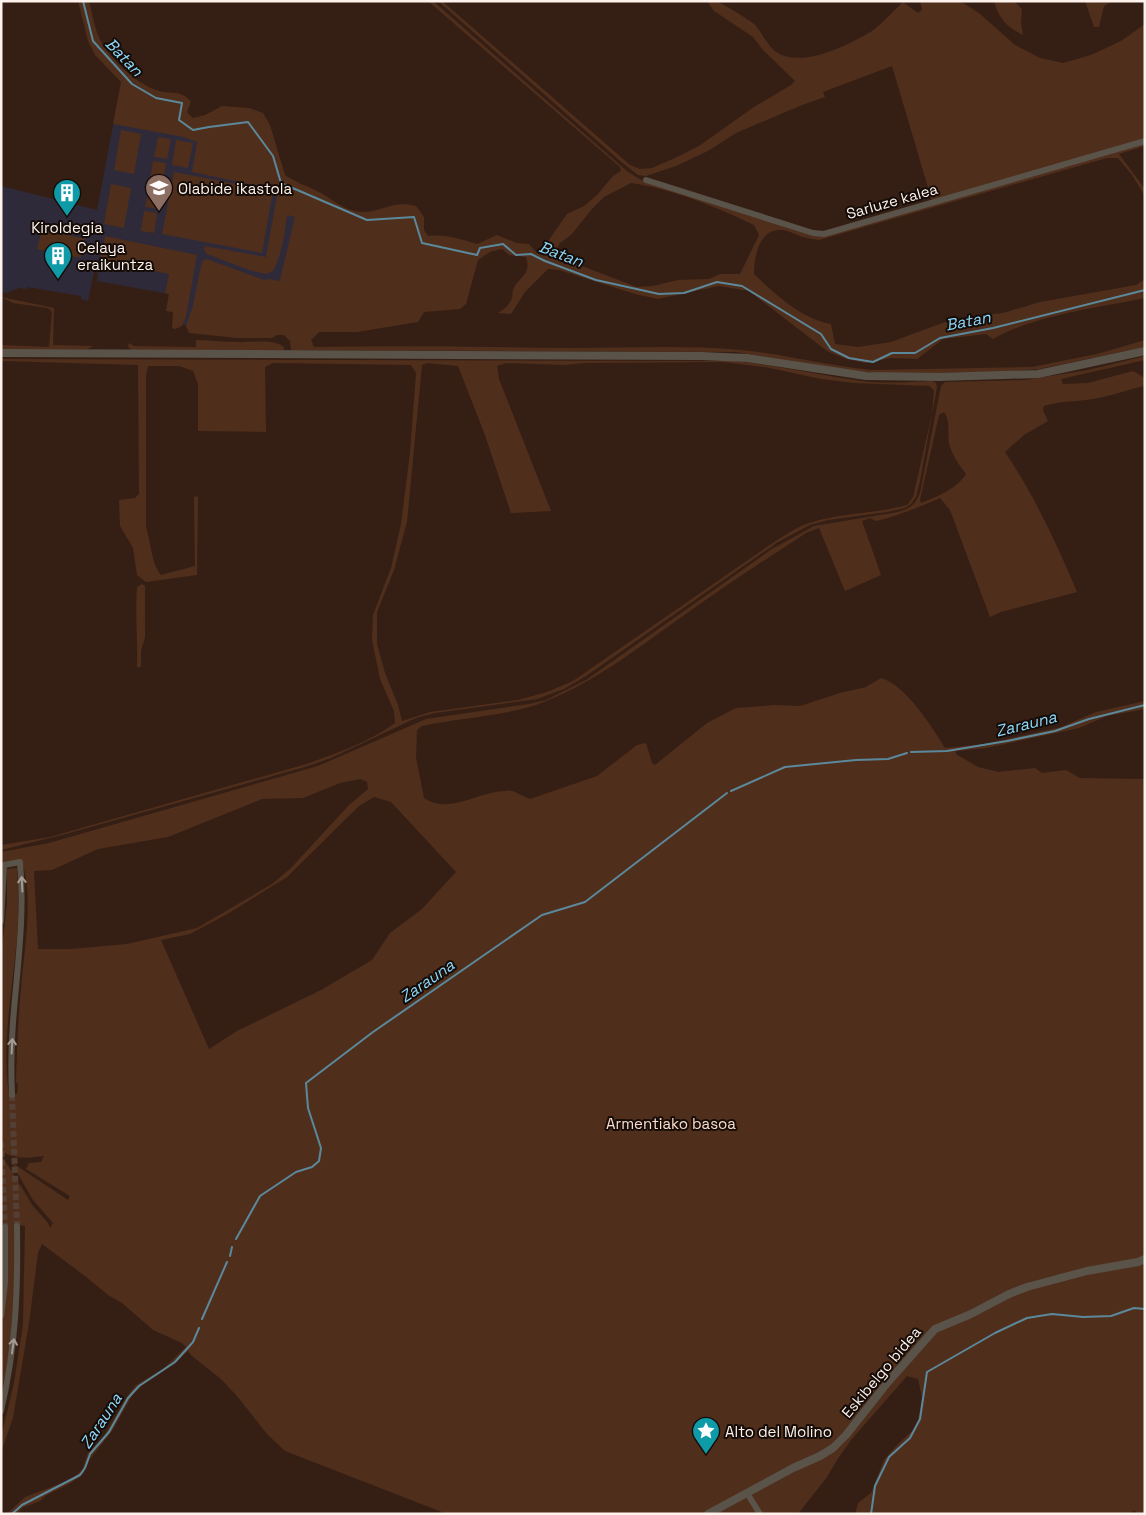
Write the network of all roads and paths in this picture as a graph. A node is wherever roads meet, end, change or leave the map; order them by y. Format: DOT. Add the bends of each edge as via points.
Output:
graph roads {
  1 [pos="1145,142"];
  2 [pos="646,180"];
  3 [pos="1145,351"];
  4 [pos="1,353"];
  5 [pos="1,921"];
  6 [pos="12,1095"];
  7 [pos="17,1226"];
  8 [pos="5,1227"];
  9 [pos="1145,1259"];
  10 [pos="1,1316"];
  11 [pos="1,1411"];
  12 [pos="747,1493"];
  13 [pos="708,1514"];
  14 [pos="760,1514"];
  1 -- 2 [label="street, Sarluze kalea" via="824,234 813,234"];
  3 -- 4 [label="street" via="1038,374 905,377 866,376 747,358 701,356"];
  6 -- 5 [label="street, one-way" via="11,1056 22,923 20,862 4,865"];
  11 -- 7 [label="street, one-way" via="14,1342"];
  8 -- 10 [label="street" via="5,1283"];
  9 -- 12 [label="street, Eskibelgo bidea" via="1027,1287 935,1329 833,1448"];
  12 -- 13 [label="street, Eskibelgo bidea"];
  12 -- 14 [label="street"];
}
